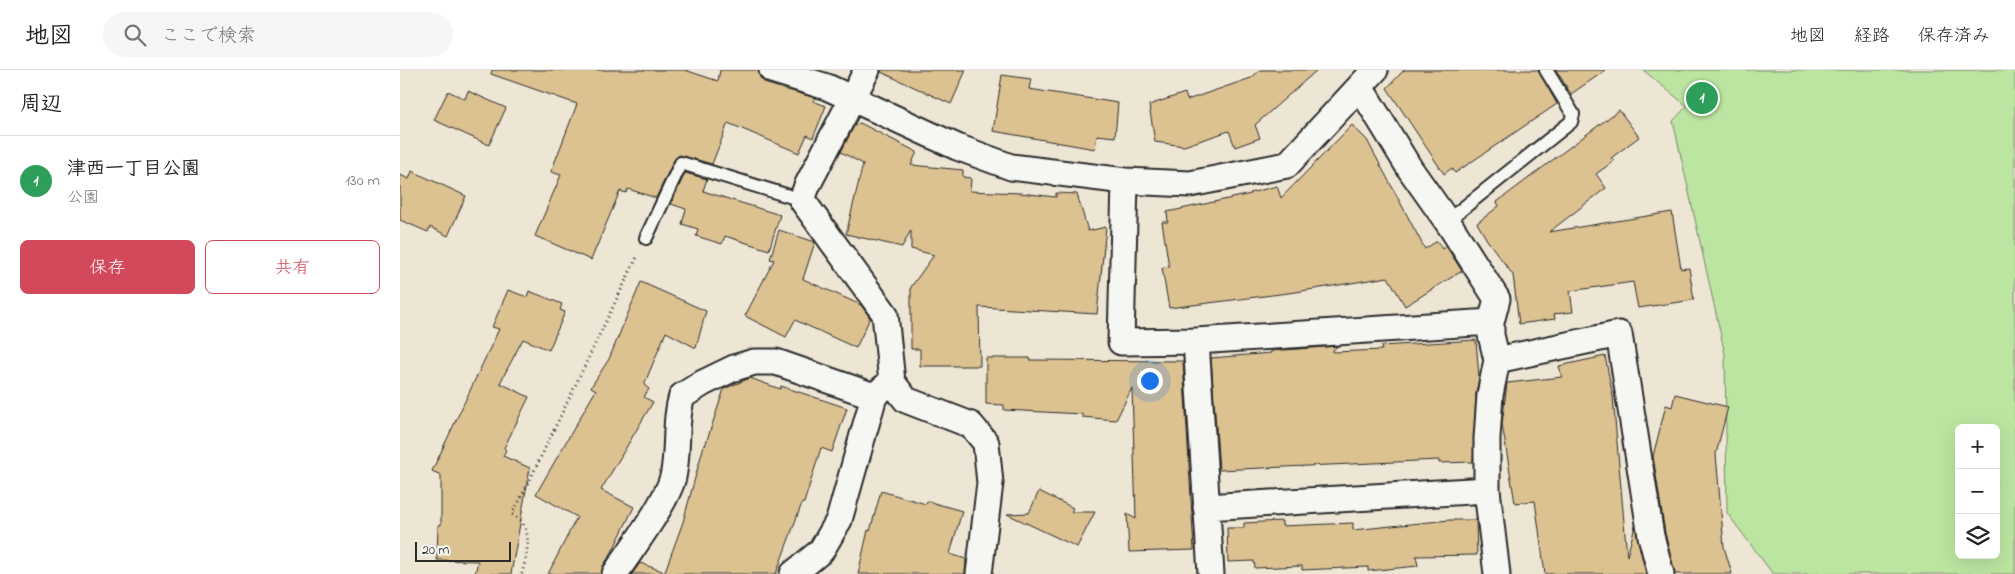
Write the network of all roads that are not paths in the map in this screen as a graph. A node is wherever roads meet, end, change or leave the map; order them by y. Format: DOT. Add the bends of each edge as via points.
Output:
graph roads {
  1 [pos="772,70"];
  2 [pos="867,70"];
  3 [pos="1546,70"];
  4 [pos="1368,79"];
  5 [pos="851,99"];
  6 [pos="1125,182"];
  7 [pos="802,200"];
  8 [pos="1447,222"];
  9 [pos="646,238"];
  10 [pos="1491,322"];
  11 [pos="1196,341"];
  12 [pos="1497,360"];
  13 [pos="883,389"];
  14 [pos="1487,490"];
  15 [pos="1206,507"];
  16 [pos="615,574"];
  17 [pos="793,574"];
  18 [pos="979,574"];
  19 [pos="1210,574"];
  20 [pos="1497,574"];
  21 [pos="1661,574"];
  1 -- 5 [label="street" via="827,87"];
  2 -- 5 [label="street"];
  3 -- 8 [label="lane" via="1573,114 1571,122"];
  4 -- 6 [label="street" via="1287,165 1190,184"];
  4 -- 8 [label="street" via="1410,169"];
  5 -- 6 [label="street" via="957,147 1011,167"];
  5 -- 7 [label="street"];
  6 -- 11 [label="street" via="1121,342"];
  7 -- 9 [label="lane" via="681,162"];
  7 -- 13 [label="street" via="885,314"];
  8 -- 10 [label="street" via="1497,299"];
  10 -- 11 [label="street"];
  10 -- 12 [label="street"];
  11 -- 15 [label="street"];
  12 -- 14 [label="street" via="1490,395"];
  12 -- 21 [label="street" via="1619,334 1651,536"];
  13 -- 16 [label="street" via="776,362 754,362 734,368 682,396 678,407 672,479 661,504"];
  13 -- 17 [label="street" via="839,520 821,551"];
  13 -- 18 [label="street" via="971,425 986,443 990,483"];
  14 -- 15 [label="street"];
  14 -- 20 [label="street"];
  15 -- 19 [label="street"];
}
